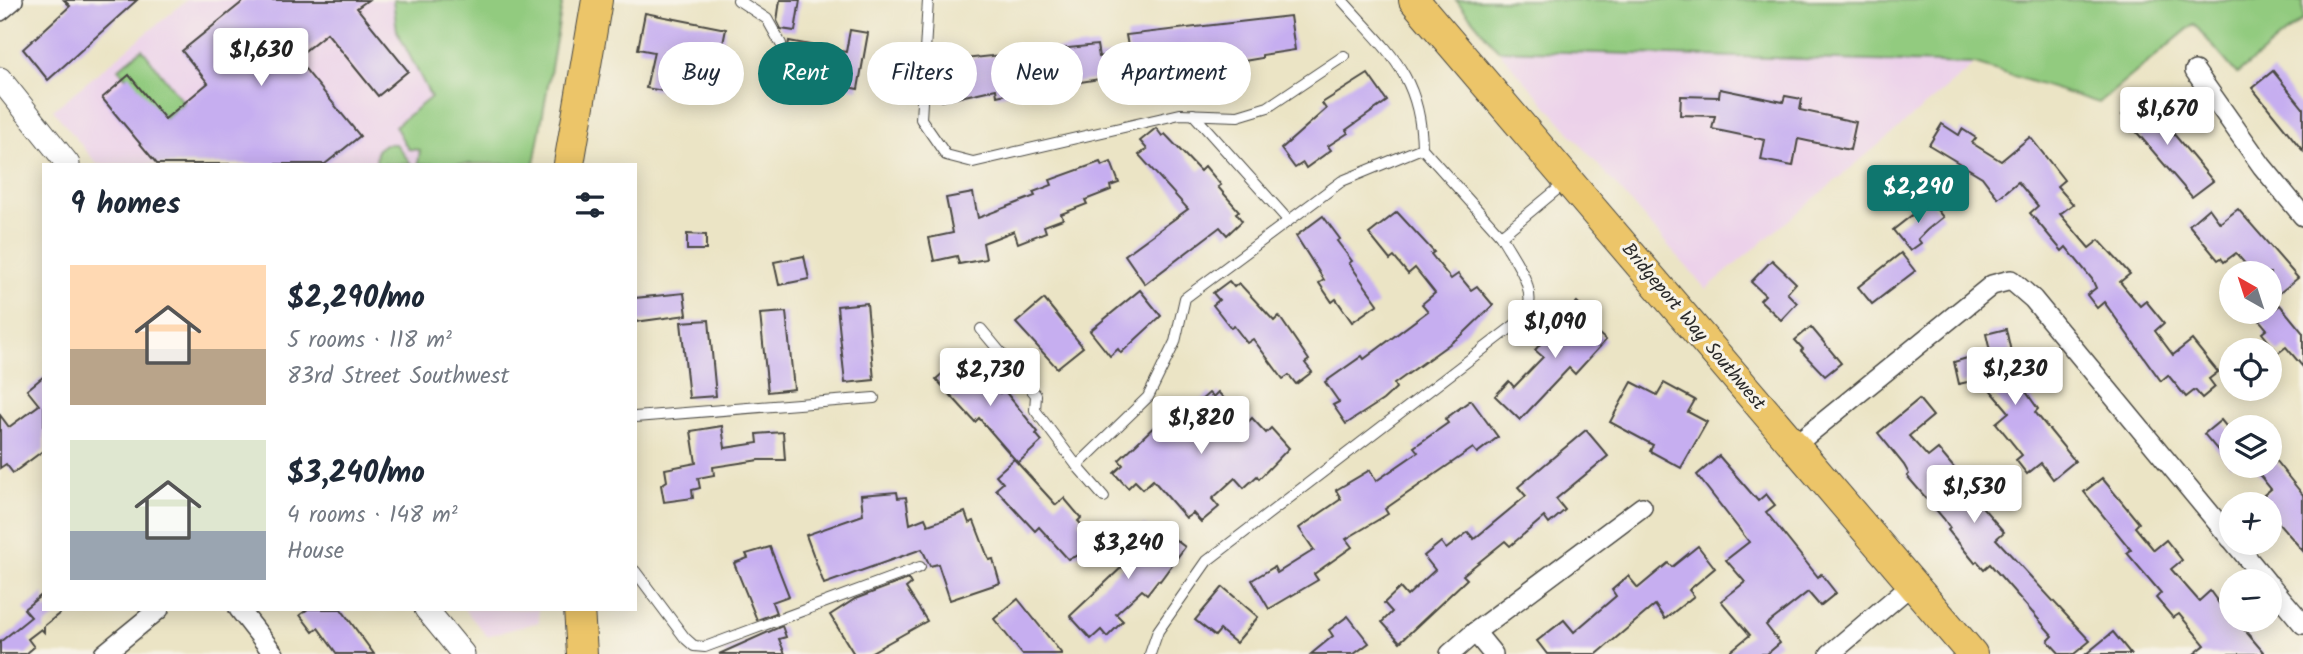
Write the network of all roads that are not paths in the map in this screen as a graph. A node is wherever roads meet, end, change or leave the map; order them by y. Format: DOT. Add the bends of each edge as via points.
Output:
graph roads {
  1 [pos="13,0"];
  2 [pos="597,0"];
  3 [pos="738,0"];
  4 [pos="928,0"];
  5 [pos="1342,0"];
  6 [pos="1414,0"];
  7 [pos="0,11"];
  8 [pos="780,42"];
  9 [pos="1344,57"];
  10 [pos="2195,71"];
  11 [pos="0,79"];
  12 [pos="1193,114"];
  13 [pos="1422,148"];
  14 [pos="67,163"];
  15 [pos="569,163"];
  16 [pos="1568,180"];
  17 [pos="2303,216"];
  18 [pos="1288,220"];
  19 [pos="1501,236"];
  20 [pos="981,329"];
  21 [pos="874,398"];
  22 [pos="637,417"];
  23 [pos="1795,445"];
  24 [pos="1077,466"];
  25 [pos="1104,496"];
  26 [pos="1642,506"];
  27 [pos="2219,524"];
  28 [pos="2245,555"];
  29 [pos="920,567"];
  30 [pos="2256,569"];
  31 [pos="637,574"];
  32 [pos="1912,584"];
  33 [pos="2282,599"];
  34 [pos="157,611"];
  35 [pos="241,611"];
  36 [pos="428,611"];
  37 [pos="579,611"];
  38 [pos="2303,624"];
  39 [pos="1475,632"];
  40 [pos="579,651"];
  41 [pos="104,654"];
  42 [pos="274,654"];
  43 [pos="463,654"];
  44 [pos="1150,654"];
  45 [pos="1450,654"];
  46 [pos="1493,654"];
  47 [pos="1830,654"];
  48 [pos="1972,654"];
  1 -- 7 [label="street"];
  2 -- 15 [label="main road"];
  3 -- 8 [label="lane" via="767,19"];
  4 -- 12 [label="lane" via="921,119 946,155 973,162"];
  5 -- 13 [label="lane" via="1410,81 1422,118"];
  6 -- 16 [label="main road, Bridgeport Way Southwest"];
  9 -- 12 [label="lane" via="1268,107 1238,116"];
  10 -- 17 [label="street"];
  11 -- 14 [label="street"];
  12 -- 18 [label="lane"];
  13 -- 18 [label="lane" via="1342,181"];
  13 -- 19 [label="lane"];
  16 -- 19 [label="lane"];
  16 -- 23 [label="main road, Bridgeport Way Southwest"];
  18 -- 24 [label="lane" via="1185,298 1175,342 1148,397"];
  19 -- 44 [label="lane" via="1528,285 1531,307 1525,317 1207,561 1158,631"];
  20 -- 24 [label="lane" via="1036,395 1035,410"];
  21 -- 22 [label="lane"];
  23 -- 27 [label="street" via="1992,285 2011,280 2033,299"];
  23 -- 32 [label="main road, Bridgeport Way Southwest"];
  24 -- 25 [label="lane"];
  26 -- 39 [label="street"];
  28 -- 30 [label="street"];
  29 -- 31 [label="lane" via="705,647 694,646 685,638"];
  32 -- 47 [label="street"];
  32 -- 48 [label="main road, Bridgeport Way Southwest"];
  33 -- 38 [label="street"];
  34 -- 41 [label="street"];
  35 -- 42 [label="street"];
  36 -- 43 [label="street"];
  37 -- 40 [label="main road"];
  39 -- 45 [label="street"];
  39 -- 46 [label="street"];
}
